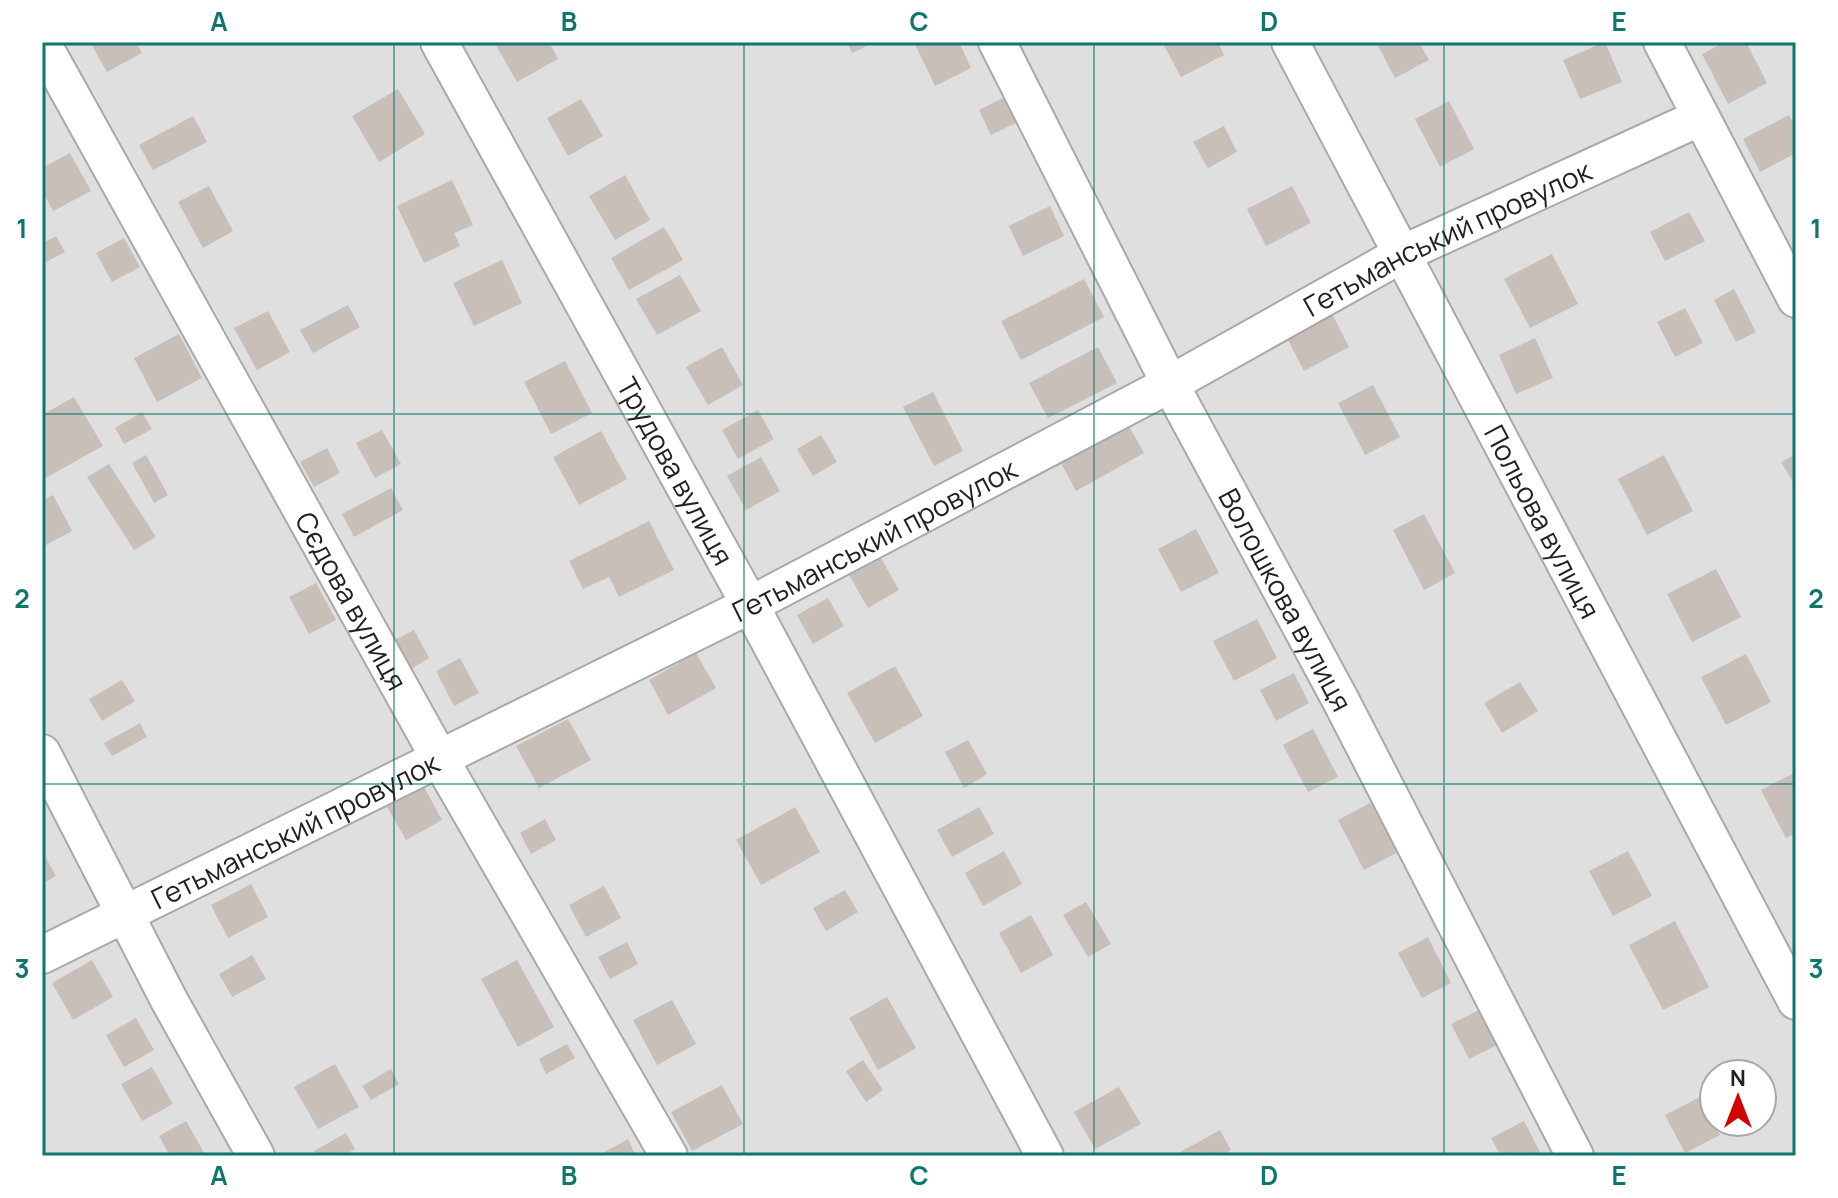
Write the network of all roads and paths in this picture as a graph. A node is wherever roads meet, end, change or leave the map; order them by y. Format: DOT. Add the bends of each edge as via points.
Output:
graph roads {
  1 [pos="439,42"];
  2 [pos="997,42"];
  3 [pos="1290,42"];
  4 [pos="1662,42"];
  5 [pos="42,43"];
  6 [pos="1701,117"];
  7 [pos="1402,254"];
  8 [pos="1796,299"];
  9 [pos="1170,384"];
  10 [pos="750,605"];
  11 [pos="42,753"];
  12 [pos="441,761"];
  13 [pos="127,914"];
  14 [pos="42,955"];
  15 [pos="1796,1001"];
  16 [pos="256,1156"];
  17 [pos="669,1156"];
  18 [pos="1045,1156"];
  19 [pos="1575,1156"];
  1 -- 10 [label="street, Трудова вулиця"];
  2 -- 9 [label="street, Волошкова вулиця"];
  3 -- 7 [label="street, Польова вулиця"];
  4 -- 6 [label="street"];
  5 -- 12 [label="street, Сєдова вулиця"];
  6 -- 7 [label="street, Гетьманський провулок"];
  6 -- 8 [label="street"];
  7 -- 9 [label="street, Гетьманський провулок"];
  7 -- 15 [label="street, Польова вулиця"];
  9 -- 10 [label="street, Гетьманський провулок"];
  9 -- 19 [label="street, Волошкова вулиця" via="1341,701"];
  10 -- 12 [label="street, Гетьманський провулок"];
  10 -- 18 [label="street, Трудова вулиця"];
  11 -- 13 [label="street"];
  12 -- 13 [label="street, Гетьманський провулок"];
  12 -- 17 [label="street, Сєдова вулиця"];
  13 -- 14 [label="street, Гетьманський провулок"];
  13 -- 16 [label="street"];
}
